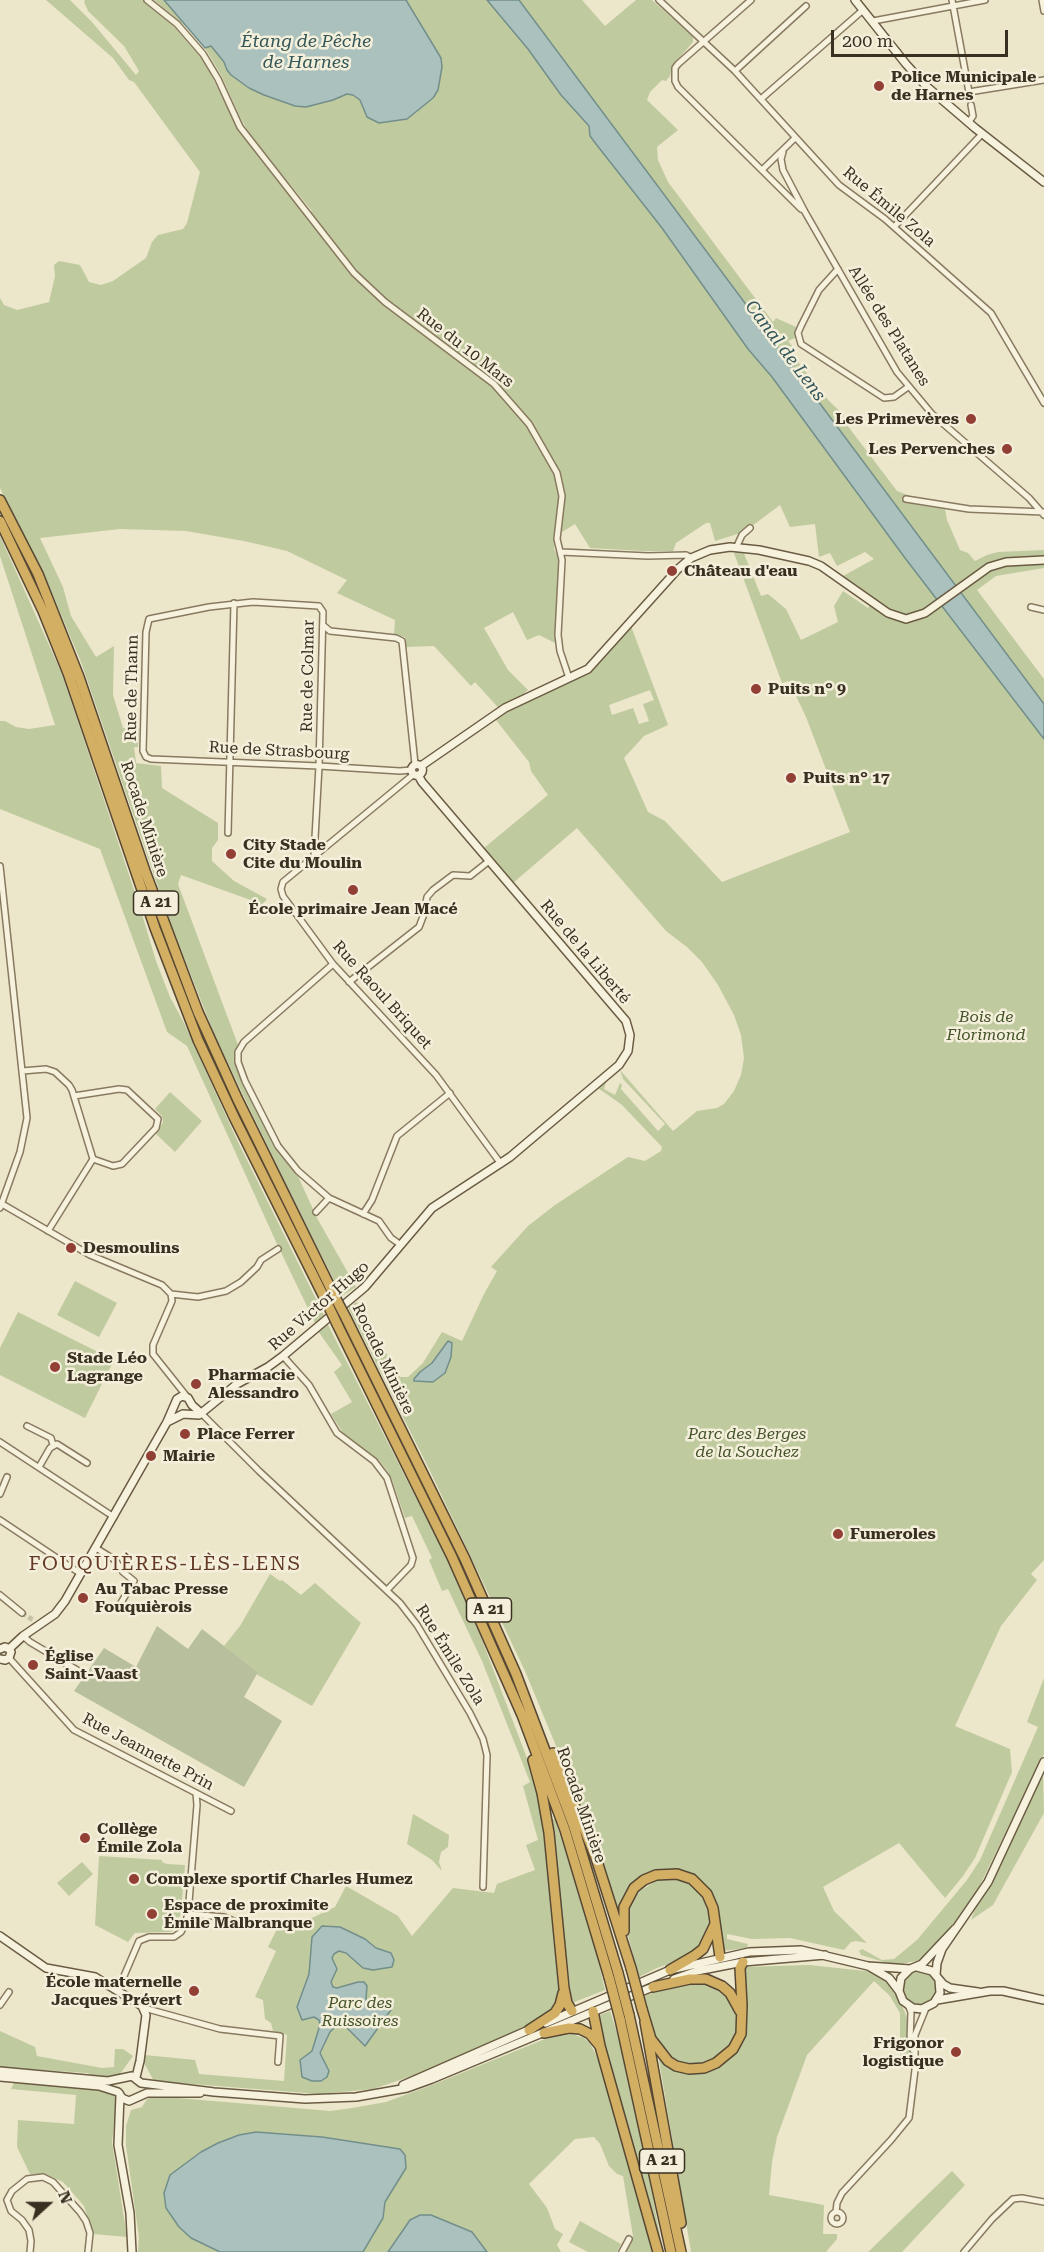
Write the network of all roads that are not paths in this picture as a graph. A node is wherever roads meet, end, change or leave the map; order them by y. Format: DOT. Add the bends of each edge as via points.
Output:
graph roads {
  1 [pos="147,0"];
  2 [pos="659,0"];
  3 [pos="750,0"];
  4 [pos="855,0"];
  5 [pos="985,0"];
  6 [pos="1042,0"];
  7 [pos="953,3"];
  8 [pos="806,6"];
  9 [pos="863,10"];
  10 [pos="1044,10"];
  11 [pos="873,21"];
  12 [pos="703,42"];
  13 [pos="735,71"];
  14 [pos="1044,80"];
  15 [pos="761,99"];
  16 [pos="971,105"];
  17 [pos="968,123"];
  18 [pos="982,134"];
  19 [pos="795,138"];
  20 [pos="783,152"];
  21 [pos="762,170"];
  22 [pos="1044,182"];
  23 [pos="804,212"];
  24 [pos="894,227"];
  25 [pos="838,269"];
  26 [pos="908,387"];
  27 [pos="1044,403"];
  28 [pos="906,499"];
  29 [pos="0,500"];
  30 [pos="1043,513"];
  31 [pos="0,521"];
  32 [pos="750,528"];
  33 [pos="736,548"];
  34 [pos="561,552"];
  35 [pos="692,558"];
  36 [pos="1044,560"];
  37 [pos="234,603"];
  38 [pos="1031,607"];
  39 [pos="1044,610"];
  40 [pos="324,626"];
  41 [pos="569,678"];
  42 [pos="146,757"];
  43 [pos="230,762"];
  44 [pos="319,766"];
  45 [pos="414,770"];
  46 [pos="228,833"];
  47 [pos="314,856"];
  48 [pos="489,861"];
  49 [pos="0,866"];
  50 [pos="333,964"];
  51 [pos="349,982"];
  52 [pos="22,1071"];
  53 [pos="450,1093"];
  54 [pos="74,1096"];
  55 [pos="93,1159"];
  56 [pos="501,1164"];
  57 [pos="329,1198"];
  58 [pos="1,1206"];
  59 [pos="316,1212"];
  60 [pos="363,1214"];
  61 [pos="48,1231"];
  62 [pos="401,1245"];
  63 [pos="278,1249"];
  64 [pos="171,1294"];
  65 [pos="331,1300"];
  66 [pos="341,1321"];
  67 [pos="283,1356"];
  68 [pos="176,1382"];
  69 [pos="188,1398"];
  70 [pos="175,1402"];
  71 [pos="192,1405"];
  72 [pos="201,1413"];
  73 [pos="185,1414"];
  74 [pos="167,1422"];
  75 [pos="27,1426"];
  76 [pos="0,1442"];
  77 [pos="53,1445"];
  78 [pos="87,1463"];
  79 [pos="39,1467"];
  80 [pos="7,1477"];
  81 [pos="0,1494"];
  82 [pos="114,1516"];
  83 [pos="0,1520"];
  84 [pos="96,1548"];
  85 [pos="81,1574"];
  86 [pos="387,1590"];
  87 [pos="0,1595"];
  88 [pos="119,1606"];
  89 [pos="22,1613"];
  90 [pos="23,1636"];
  91 [pos="0,1649"];
  92 [pos="9,1649"];
  93 [pos="9,1658"];
  94 [pos="0,1659"];
  95 [pos="82,1673"];
  96 [pos="522,1715"];
  97 [pos="534,1717"];
  98 [pos="1044,1762"];
  99 [pos="196,1793"];
  100 [pos="231,1811"];
  101 [pos="483,1887"];
  102 [pos="188,1914"];
  103 [pos="715,1922"];
  104 [pos="246,1926"];
  105 [pos="955,1929"];
  106 [pos="0,1936"];
  107 [pos="626,1950"];
  108 [pos="759,1951"];
  109 [pos="825,1955"];
  110 [pos="720,1957"];
  111 [pos="743,1962"];
  112 [pos="732,1963"];
  113 [pos="868,1965"];
  114 [pos="914,1968"];
  115 [pos="670,1970"];
  116 [pos="614,1975"];
  117 [pos="938,1978"];
  118 [pos="653,1987"];
  119 [pos="564,1988"];
  120 [pos="118,1990"];
  121 [pos="899,1991"];
  122 [pos="9,1992"];
  123 [pos="981,1992"];
  124 [pos="603,1998"];
  125 [pos="937,2000"];
  126 [pos="1044,2000"];
  127 [pos="0,2005"];
  128 [pos="908,2005"];
  129 [pos="144,2008"];
  130 [pos="926,2008"];
  131 [pos="572,2011"];
  132 [pos="593,2011"];
  133 [pos="741,2014"];
  134 [pos="583,2016"];
  135 [pos="625,2017"];
  136 [pos="645,2022"];
  137 [pos="529,2030"];
  138 [pos="544,2033"];
  139 [pos="600,2046"];
  140 [pos="914,2053"];
  141 [pos="278,2062"];
  142 [pos="0,2071"];
  143 [pos="0,2077"];
  144 [pos="121,2080"];
  145 [pos="138,2080"];
  146 [pos="390,2090"];
  147 [pos="214,2092"];
  148 [pos="119,2094"];
  149 [pos="141,2094"];
  150 [pos="129,2101"];
  151 [pos="120,2120"];
  152 [pos="8,2200"];
  153 [pos="0,2201"];
  154 [pos="1044,2202"];
  155 [pos="836,2212"];
  156 [pos="629,2239"];
  157 [pos="30,2252"];
  158 [pos="88,2252"];
  159 [pos="132,2252"];
  160 [pos="622,2252"];
  161 [pos="658,2252"];
  162 [pos="671,2252"];
  163 [pos="681,2252"];
  164 [pos="686,2252"];
  165 [pos="964,2252"];
  1 -- 34 [label="street, Rue du 10 Mars" via="177,24 202,54 240,127 354,273 385,302 494,384 529,424 557,473 562,496 557,539"];
  2 -- 12 [label="street, Rue Émile Zola"];
  3 -- 12 [label="street, Allée des Platanes"];
  4 -- 9 [label="street"];
  5 -- 7 [label="street"];
  6 -- 10 [label="street"];
  7 -- 11 [label="street"];
  7 -- 14 [label="street" via="968,90"];
  8 -- 13 [label="street"];
  9 -- 11 [label="street"];
  9 -- 15 [label="street"];
  11 -- 17 [label="street" via="915,74"];
  12 -- 13 [label="street, Rue Émile Zola"];
  12 -- 21 [label="street, Allée des Platanes" via="675,68 675,81"];
  13 -- 15 [label="street, Rue Émile Zola"];
  15 -- 19 [label="street, Rue Émile Zola"];
  16 -- 17 [label="street" via="973,116"];
  17 -- 18 [label="street"];
  18 -- 22 [label="street"];
  18 -- 24 [label="street"];
  19 -- 20 [label="street"];
  19 -- 24 [label="street, Rue Émile Zola" via="839,185"];
  20 -- 21 [label="street"];
  20 -- 23 [label="street, Allée des Platanes" via="783,170"];
  21 -- 23 [label="street, Allée des Platanes"];
  23 -- 25 [label="street, Allée des Platanes"];
  24 -- 27 [label="street, Rue Émile Zola" via="991,313"];
  25 -- 26 [label="street, Allée des Platanes"];
  25 -- 26 [label="street" via="819,290 810,308 798,333 801,344 884,398 894,397"];
  26 -- 30 [label="street, Allée des Platanes" via="932,414"];
  28 -- 30 [label="street" via="969,509"];
  29 -- 65 [label="highway, Rocade Minière / A 21" via="38,574 72,656 198,1012"];
  31 -- 65 [label="highway, Rocade Minière / A 21" via="68,673 155,928 198,1040 234,1117"];
  32 -- 33 [label="street"];
  33 -- 35 [label="street" via="721,548"];
  33 -- 36 [label="street" via="789,556 821,566 898,617 916,617 994,565"];
  34 -- 35 [label="street"];
  34 -- 41 [label="street, Rue du 10 Mars" via="558,636"];
  35 -- 41 [label="street" via="591,667"];
  37 -- 40 [label="street, Rue de Colmar" via="319,606"];
  37 -- 42 [label="street, Rue de Thann" via="149,620"];
  37 -- 43 [label="street"];
  38 -- 39 [label="street"];
  40 -- 44 [label="street, Rue de Colmar"];
  40 -- 45 [label="street" via="330,631 402,641"];
  41 -- 45 [label="street" via="505,708"];
  42 -- 43 [label="street, Rue de Strasbourg"];
  43 -- 44 [label="street, Rue de Strasbourg"];
  43 -- 46 [label="street"];
  44 -- 45 [label="street, Rue de Strasbourg"];
  44 -- 47 [label="street, Rue de Colmar"];
  45 -- 47 [label="street, Rue Raoul Briquet"];
  45 -- 48 [label="street, Rue de la Liberté"];
  47 -- 50 [label="street, Rue Raoul Briquet" via="280,889"];
  48 -- 51 [label="street" via="470,876 453,875 433,890 427,897 419,927"];
  48 -- 56 [label="street, Rue de la Liberté" via="626,1021 630,1035 628,1051 619,1065"];
  49 -- 52 [label="street"];
  50 -- 51 [label="street, Rue Raoul Briquet"];
  50 -- 57 [label="street" via="244,1042 237,1057 278,1146 305,1178"];
  51 -- 53 [label="street, Rue Raoul Briquet"];
  52 -- 54 [label="street" via="50,1070 69,1084"];
  52 -- 58 [label="street" via="26,1126"];
  53 -- 56 [label="street, Rue Raoul Briquet"];
  53 -- 60 [label="street" via="397,1136"];
  54 -- 55 [label="street"];
  54 -- 55 [label="street" via="127,1090 158,1119 156,1128 122,1164 113,1166"];
  55 -- 61 [label="street"];
  56 -- 62 [label="street, Rue Victor Hugo" via="432,1208"];
  57 -- 59 [label="street"];
  57 -- 60 [label="street"];
  58 -- 61 [label="street"];
  60 -- 62 [label="street" via="379,1221"];
  61 -- 64 [label="street" via="162,1285"];
  62 -- 67 [label="street, Rue Victor Hugo" via="365,1287"];
  63 -- 64 [label="street" via="226,1291 198,1297"];
  64 -- 68 [label="street" via="172,1301 153,1350 155,1358"];
  65 -- 66 [label="highway, Rocade Minière / A 21, bridge"];
  66 -- 96 [label="highway, Rocade Minière / A 21"];
  66 -- 97 [label="highway, Rocade Minière / A 21" via="465,1559"];
  67 -- 72 [label="street, Rue Victor Hugo" via="237,1384"];
  67 -- 86 [label="street" via="309,1385 337,1433 374,1461 387,1478 413,1558"];
  68 -- 69 [label="street"];
  68 -- 70 [label="street"];
  69 -- 70 [label="street" via="182,1396"];
  69 -- 71 [label="street"];
  70 -- 73 [label="street" via="176,1411"];
  70 -- 74 [label="street"];
  71 -- 72 [label="street"];
  71 -- 73 [label="street"];
  72 -- 73 [label="street"];
  72 -- 86 [label="street, Rue Émile Zola"];
  73 -- 74 [label="street"];
  74 -- 82 [label="street"];
  75 -- 77 [label="street" via="51,1438"];
  76 -- 79 [label="street"];
  77 -- 78 [label="street"];
  77 -- 79 [label="street"];
  79 -- 82 [label="street"];
  80 -- 81 [label="street"];
  82 -- 84 [label="street"];
  83 -- 85 [label="street"];
  84 -- 85 [label="street"];
  84 -- 88 [label="street" via="115,1560 134,1581"];
  85 -- 90 [label="street" via="60,1608 35,1623"];
  86 -- 101 [label="street, Rue Émile Zola" via="417,1625 470,1713 486,1748"];
  87 -- 89 [label="street"];
  90 -- 92 [label="street"];
  90 -- 95 [label="street"];
  91 -- 92 [label="street"];
  92 -- 93 [label="street"];
  93 -- 94 [label="street"];
  93 -- 99 [label="street, Rue Jeannette Prin" via="74,1730"];
  96 -- 116 [label="highway, Rocade Minière / A 21"];
  96 -- 119 [label="highway" via="549,1833"];
  97 -- 107 [label="highway" via="546,1736 591,1842"];
  97 -- 116 [label="highway, Rocade Minière / A 21" via="580,1845"];
  98 -- 105 [label="street" via="988,1882"];
  99 -- 100 [label="street, Rue Jeannette Prin"];
  99 -- 102 [label="street"];
  102 -- 104 [label="street" via="224,1917"];
  102 -- 120 [label="street" via="181,1932 174,1937 146,1937 137,1943"];
  103 -- 107 [label="highway" via="711,1901 697,1883 677,1874 656,1875 639,1884 627,1899 622,1916"];
  103 -- 110 [label="highway"];
  103 -- 115 [label="highway" via="703,1949"];
  105 -- 114 [label="street"];
  105 -- 117 [label="street" via="939,1956"];
  106 -- 120 [label="street" via="46,1968 90,1975"];
  107 -- 136 [label="highway, bridge"];
  108 -- 109 [label="street" via="801,1950"];
  108 -- 110 [label="street"];
  108 -- 111 [label="street"];
  109 -- 111 [label="street"];
  109 -- 113 [label="street"];
  110 -- 112 [label="street"];
  110 -- 115 [label="street"];
  111 -- 112 [label="street"];
  111 -- 133 [label="highway"];
  112 -- 118 [label="street"];
  113 -- 114 [label="street"];
  113 -- 121 [label="street" via="889,1978"];
  114 -- 117 [label="street" via="928,1969"];
  114 -- 121 [label="street" via="901,1978"];
  115 -- 124 [label="street"];
  116 -- 135 [label="highway, Rocade Minière / A 21, bridge"];
  117 -- 123 [label="street" via="950,1988"];
  117 -- 125 [label="street"];
  118 -- 132 [label="street"];
  118 -- 133 [label="highway" via="706,1979 730,1993"];
  119 -- 131 [label="highway"];
  119 -- 137 [label="highway" via="555,2013"];
  120 -- 129 [label="street"];
  121 -- 128 [label="street"];
  122 -- 127 [label="street"];
  123 -- 125 [label="street"];
  123 -- 126 [label="street" via="1003,1991"];
  124 -- 131 [label="street"];
  124 -- 132 [label="street"];
  125 -- 130 [label="street"];
  128 -- 130 [label="street"];
  128 -- 140 [label="street"];
  129 -- 141 [label="street" via="220,2029 280,2036"];
  129 -- 145 [label="street"];
  130 -- 140 [label="street" via="917,2025"];
  131 -- 134 [label="street"];
  131 -- 137 [label="street"];
  132 -- 134 [label="street"];
  132 -- 139 [label="highway"];
  133 -- 136 [label="highway" via="741,2034 733,2049 716,2063 696,2069 675,2066 663,2056"];
  134 -- 138 [label="street"];
  135 -- 162 [label="highway, Rocade Minière / A 21"];
  135 -- 163 [label="highway, Rocade Minière / A 21"];
  136 -- 164 [label="highway"];
  137 -- 146 [label="street"];
  138 -- 139 [label="highway" via="580,2029"];
  138 -- 146 [label="street" via="432,2079"];
  139 -- 161 [label="highway"];
  140 -- 155 [label="street" via="909,2118 842,2193"];
  142 -- 144 [label="street"];
  143 -- 148 [label="street" via="99,2086"];
  144 -- 145 [label="street" via="128,2076"];
  144 -- 148 [label="street" via="117,2086"];
  145 -- 147 [label="street"];
  145 -- 149 [label="street"];
  146 -- 147 [label="street" via="322,2100"];
  147 -- 149 [label="street"];
  148 -- 150 [label="street"];
  148 -- 151 [label="street"];
  149 -- 150 [label="street"];
  150 -- 151 [label="street"];
  151 -- 159 [label="street" via="118,2145"];
  152 -- 153 [label="street"];
  152 -- 157 [label="street" via="11,2211 29,2230"];
  152 -- 158 [label="street" via="12,2191 27,2179 43,2177 53,2182 86,2221 90,2233"];
  154 -- 165 [label="street" via="1013,2199"];
  156 -- 160 [label="street"];
}
